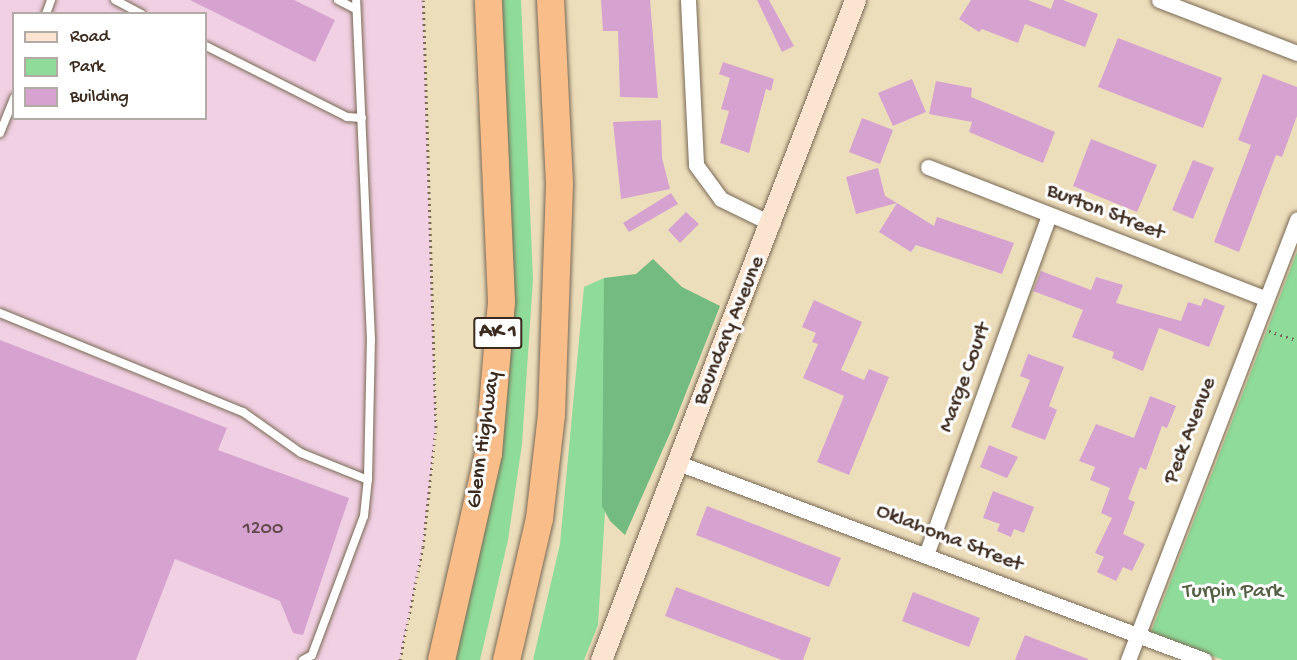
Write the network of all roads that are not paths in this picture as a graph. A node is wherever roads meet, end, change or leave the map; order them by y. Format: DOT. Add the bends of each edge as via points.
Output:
graph roads {
  1 [pos="115,0"];
  2 [pos="338,0"];
  3 [pos="488,0"];
  4 [pos="550,0"];
  5 [pos="559,0"];
  6 [pos="688,0"];
  7 [pos="855,0"];
  8 [pos="1159,0"];
  9 [pos="356,4"];
  10 [pos="137,12"];
  11 [pos="207,47"];
  12 [pos="1297,54"];
  13 [pos="12,103"];
  14 [pos="362,118"];
  15 [pos="0,133"];
  16 [pos="928,166"];
  17 [pos="559,183"];
  18 [pos="1049,216"];
  19 [pos="1297,219"];
  20 [pos="772,224"];
  21 [pos="1266,299"];
  22 [pos="0,313"];
  23 [pos="678,463"];
  24 [pos="368,480"];
  25 [pos="926,555"];
  26 [pos="1137,635"];
  27 [pos="303,660"];
  28 [pos="441,660"];
  29 [pos="506,660"];
  30 [pos="601,660"];
  31 [pos="1128,660"];
  32 [pos="1204,660"];
  1 -- 10 [label="lane"];
  2 -- 9 [label="lane"];
  3 -- 28 [label="highway, Glenn Highway / AK 1" via="501,302 488,453"];
  4 -- 17 [label="highway, AK 1"];
  5 -- 17 [label="highway"];
  6 -- 20 [label="street" via="696,165 721,199"];
  7 -- 20 [label="street, Boundary Aveune"];
  8 -- 12 [label="street"];
  9 -- 14 [label="lane"];
  11 -- 14 [label="lane" via="346,117"];
  13 -- 15 [label="lane"];
  14 -- 24 [label="lane" via="371,340"];
  16 -- 18 [label="street, Burton Street"];
  17 -- 29 [label="highway, AK 1" via="551,414 539,518"];
  18 -- 21 [label="street, Burton Street"];
  18 -- 25 [label="street, Marge Court"];
  19 -- 21 [label="street, Peck Avenue"];
  20 -- 23 [label="street, Boundary Aveune"];
  21 -- 26 [label="street, Peck Avenue"];
  22 -- 24 [label="lane" via="243,412 301,453"];
  23 -- 25 [label="street, Oklahoma Street"];
  23 -- 30 [label="street, Boundary Aveune"];
  24 -- 27 [label="lane" via="364,516 312,655"];
  25 -- 26 [label="street, Oklahoma Street"];
  26 -- 31 [label="street, Peck Avenue"];
  26 -- 32 [label="street, Oklahoma Street"];
}
